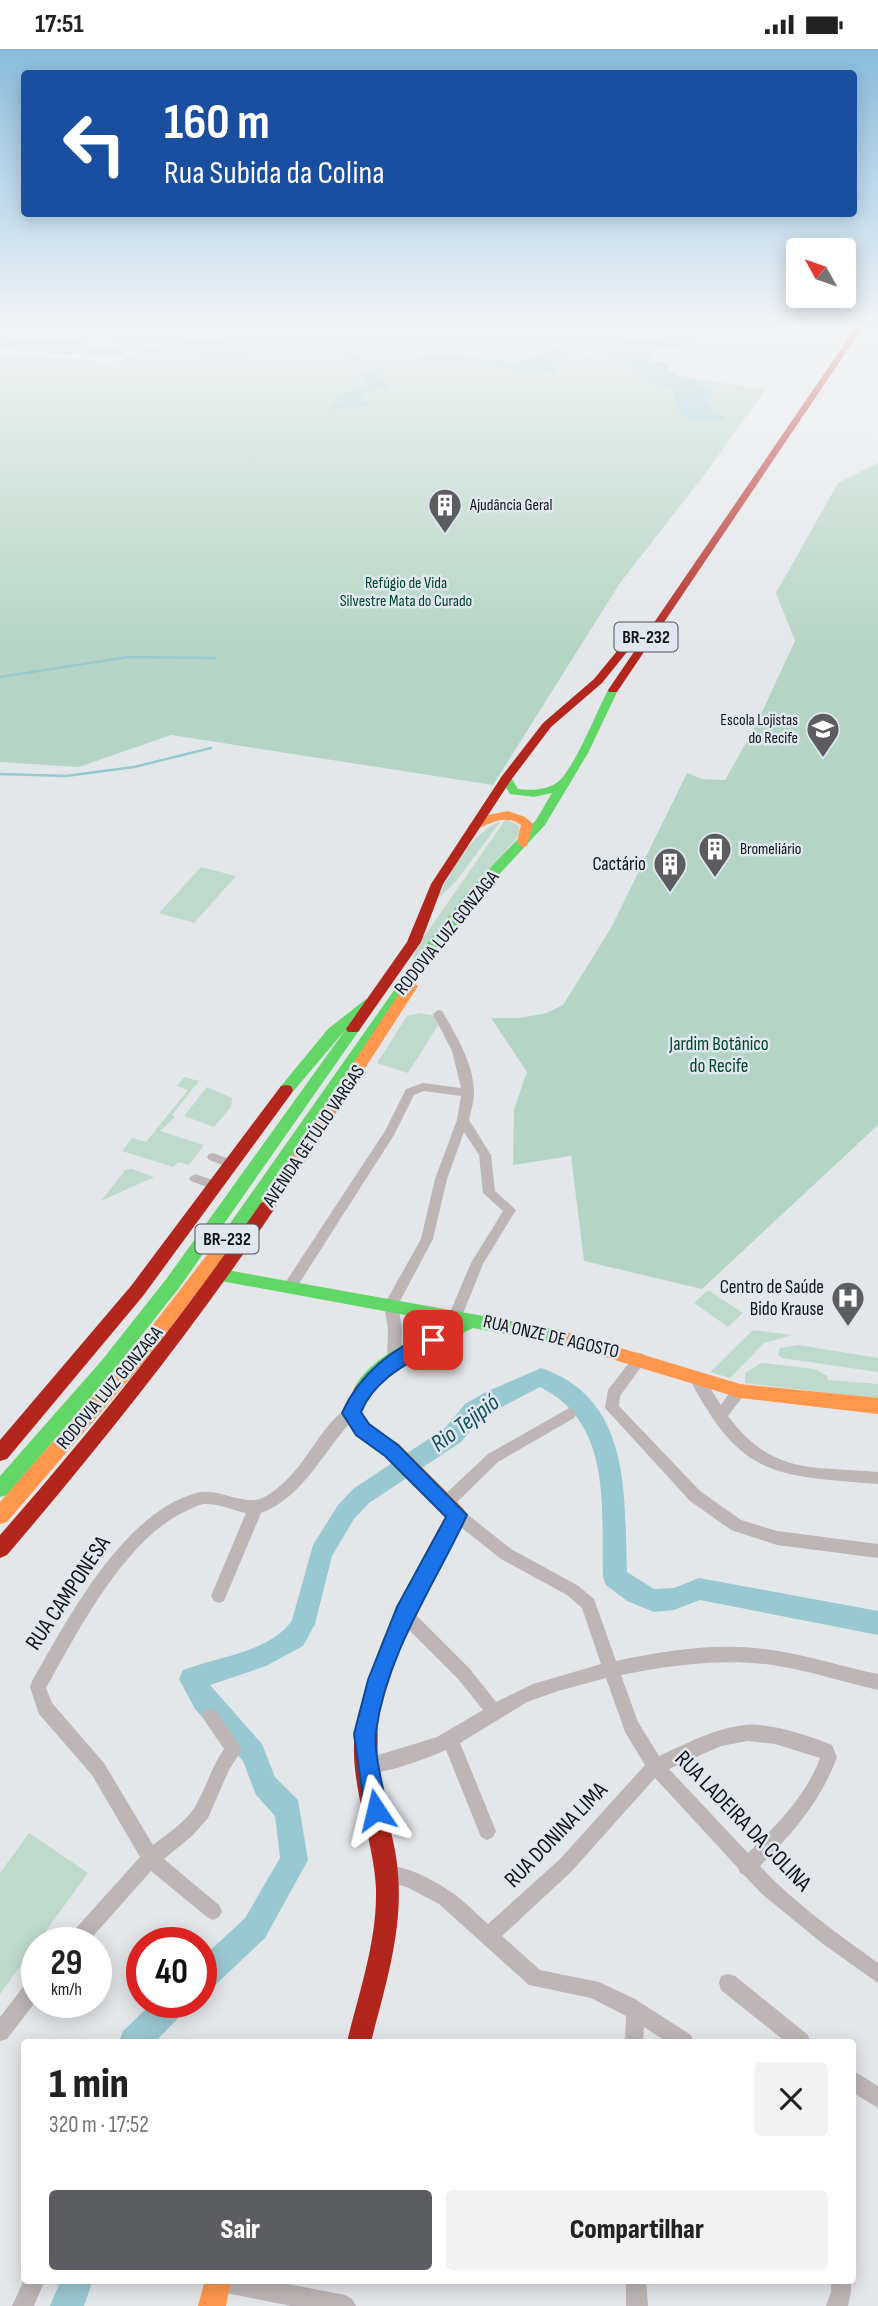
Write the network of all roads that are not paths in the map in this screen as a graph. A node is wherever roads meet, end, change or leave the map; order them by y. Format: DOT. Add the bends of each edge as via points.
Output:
graph roads {
  1 [pos="777,432"];
  2 [pos="787,432"];
  3 [pos="506,778"];
  4 [pos="564,783"];
  5 [pos="473,826"];
  6 [pos="523,842"];
  7 [pos="433,945"];
  8 [pos="379,994"];
  9 [pos="438,1014"];
  10 [pos="468,1093"];
  11 [pos="463,1119"];
  12 [pos="213,1157"];
  13 [pos="231,1164"];
  14 [pos="195,1178"];
  15 [pos="215,1185"];
  16 [pos="221,1275"];
  17 [pos="290,1286"];
  18 [pos="391,1305"];
  19 [pos="455,1317"];
  20 [pos="474,1319"];
  21 [pos="640,1359"];
  22 [pos="394,1360"];
  23 [pos="696,1378"];
  24 [pos="740,1391"];
  25 [pos="878,1406"];
  26 [pos="351,1413"];
  27 [pos="569,1414"];
  28 [pos="721,1415"];
  29 [pos="0,1453"];
  30 [pos="878,1478"];
  31 [pos="0,1489"];
  32 [pos="255,1509"];
  33 [pos="451,1510"];
  34 [pos="0,1516"];
  35 [pos="0,1549"];
  36 [pos="878,1551"];
  37 [pos="219,1596"];
  38 [pos="404,1614"];
  39 [pos="610,1672"];
  40 [pos="878,1682"];
  41 [pos="494,1712"];
  42 [pos="210,1717"];
  43 [pos="450,1739"];
  44 [pos="368,1766"];
  45 [pos="655,1766"];
  46 [pos="487,1831"];
  47 [pos="151,1858"];
  48 [pos="746,1867"];
  49 [pos="387,1874"];
  50 [pos="213,1910"];
  51 [pos="88,1927"];
  52 [pos="489,1936"];
  53 [pos="878,1974"];
  54 [pos="728,1983"];
  55 [pos="21,2005"];
  56 [pos="636,2011"];
  57 [pos="0,2032"];
  58 [pos="360,2039"];
  59 [pos="634,2039"];
  60 [pos="679,2039"];
  61 [pos="797,2039"];
  62 [pos="856,2083"];
  63 [pos="878,2098"];
  64 [pos="216,2284"];
  65 [pos="232,2284"];
  66 [pos="636,2284"];
  67 [pos="841,2284"];
  68 [pos="33,2285"];
  69 [pos="23,2306"];
  70 [pos="212,2306"];
  71 [pos="345,2306"];
  72 [pos="637,2306"];
  73 [pos="837,2306"];
  1 -- 3 [label="main road, RODOVIA LUIZ GONZAGA / BR-232" via="624,650 598,681 547,725"];
  2 -- 4 [label="main road, RODOVIA LUIZ GONZAGA / BR-232" via="620,675"];
  3 -- 4 [label="main road" via="514,791 527,795"];
  3 -- 5 [label="main road, RODOVIA LUIZ GONZAGA / BR-232"];
  4 -- 6 [label="main road, RODOVIA LUIZ GONZAGA / BR-232"];
  5 -- 6 [label="main road" via="502,814 518,817 527,824"];
  5 -- 8 [label="main road, RODOVIA LUIZ GONZAGA / BR-232" via="437,884 414,942"];
  6 -- 7 [label="main road, RODOVIA LUIZ GONZAGA / BR-232"];
  7 -- 16 [label="main road, AVENIDA GETÚLIO VARGAS" via="386,1030"];
  7 -- 34 [label="main road, RODOVIA LUIZ GONZAGA / BR-232" via="194,1287"];
  8 -- 13 [label="main road" via="319,1046"];
  8 -- 31 [label="main road, RODOVIA LUIZ GONZAGA / BR-232" via="173,1283"];
  9 -- 10 [label="street" via="462,1057"];
  10 -- 11 [label="street"];
  10 -- 17 [label="street" via="414,1089"];
  11 -- 18 [label="street" via="441,1179 427,1239"];
  11 -- 19 [label="street" via="485,1155 489,1193 510,1210 477,1263"];
  12 -- 13 [label="street"];
  13 -- 15 [label="main road"];
  14 -- 15 [label="street"];
  15 -- 29 [label="main road" via="137,1291"];
  16 -- 17 [label="main road, RUA ONZE DE AGOSTO"];
  16 -- 35 [label="main road, AVENIDA GETÚLIO VARGAS" via="106,1427"];
  17 -- 18 [label="main road, RUA ONZE DE AGOSTO"];
  18 -- 19 [label="main road, RUA ONZE DE AGOSTO"];
  18 -- 22 [label="street"];
  19 -- 20 [label="main road, RUA ONZE DE AGOSTO"];
  20 -- 21 [label="main road, RUA ONZE DE AGOSTO" via="575,1339"];
  20 -- 22 [label="main road"];
  21 -- 23 [label="main road, RUA ONZE DE AGOSTO"];
  21 -- 36 [label="street" via="613,1394 612,1408 695,1496 736,1525 777,1538"];
  22 -- 26 [label="main road" via="366,1386"];
  23 -- 24 [label="main road, RUA ONZE DE AGOSTO"];
  23 -- 28 [label="street"];
  24 -- 25 [label="main road, RUA ONZE DE AGOSTO"];
  24 -- 28 [label="street"];
  26 -- 32 [label="street" via="277,1498"];
  26 -- 33 [label="main road" via="362,1429 392,1450"];
  27 -- 33 [label="street" via="493,1458"];
  28 -- 30 [label="street" via="746,1447 765,1461"];
  32 -- 37 [label="street"];
  32 -- 47 [label="street, RUA CAMPONESA" via="201,1497 139,1537 112,1566 38,1687 46,1708 98,1769"];
  33 -- 38 [label="main road"];
  33 -- 39 [label="street" via="506,1554 582,1598 592,1612"];
  38 -- 41 [label="street"];
  38 -- 44 [label="main road" via="365,1734"];
  39 -- 40 [label="street" via="690,1656 733,1654 767,1656"];
  39 -- 41 [label="street" via="534,1692"];
  39 -- 45 [label="street, RUA LADEIRA DA COLINA" via="631,1726"];
  41 -- 43 [label="street"];
  42 -- 47 [label="street" via="234,1749 202,1812"];
  43 -- 44 [label="street" via="407,1757"];
  43 -- 46 [label="street"];
  44 -- 49 [label="main road"];
  45 -- 48 [label="street, RUA LADEIRA DA COLINA"];
  45 -- 48 [label="street" via="711,1742 748,1733 821,1748 829,1757 810,1795 792,1821"];
  45 -- 52 [label="street, RUA DONINA LIMA" via="566,1865"];
  47 -- 50 [label="street, RUA CAMPONESA"];
  47 -- 51 [label="street"];
  48 -- 53 [label="street, RUA LADEIRA DA COLINA" via="792,1909"];
  49 -- 52 [label="street" via="410,1879 445,1898"];
  49 -- 58 [label="main road" via="386,1915"];
  52 -- 56 [label="street" via="536,1978 592,1989"];
  54 -- 61 [label="street"];
  55 -- 57 [label="street"];
  56 -- 59 [label="street"];
  56 -- 60 [label="street"];
  62 -- 63 [label="street"];
  64 -- 70 [label="main road"];
  65 -- 71 [label="street"];
  66 -- 72 [label="street"];
  67 -- 73 [label="street"];
  68 -- 69 [label="street"];
}
